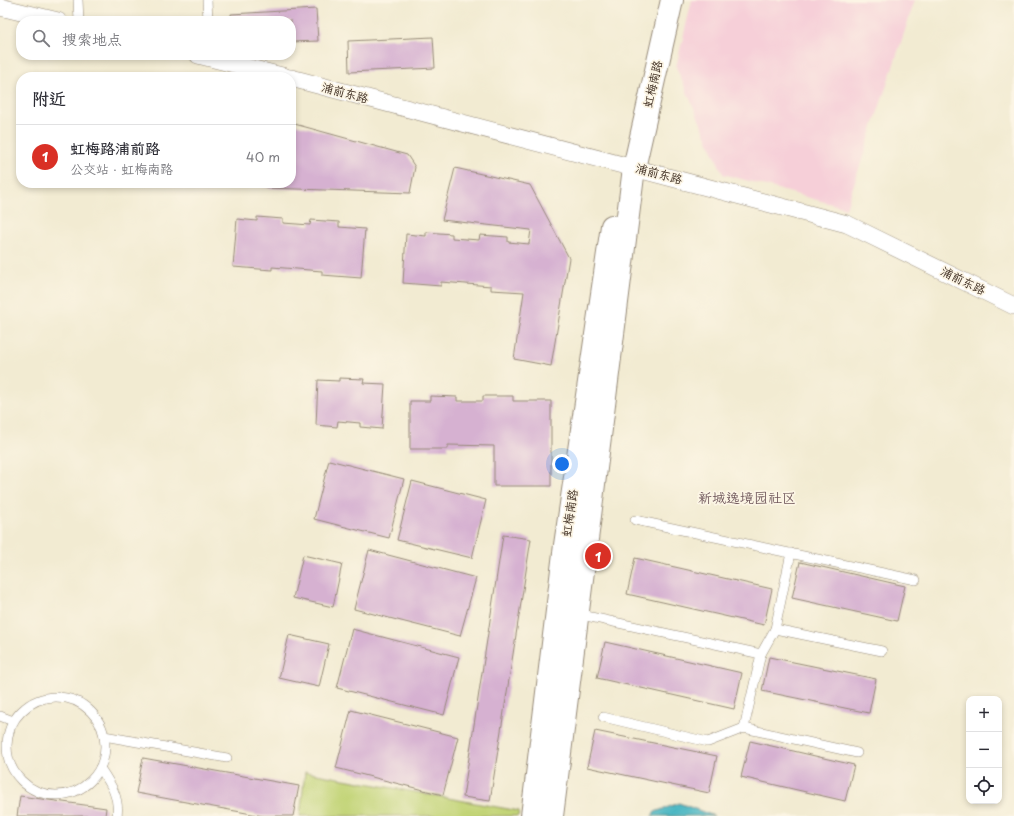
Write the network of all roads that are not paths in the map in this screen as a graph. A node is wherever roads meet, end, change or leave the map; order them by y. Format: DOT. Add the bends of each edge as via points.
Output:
graph roads {
  1 [pos="78,0"];
  2 [pos="207,0"];
  3 [pos="672,0"];
  4 [pos="0,7"];
  5 [pos="37,16"];
  6 [pos="79,16"];
  7 [pos="208,16"];
  8 [pos="221,60"];
  9 [pos="267,72"];
  10 [pos="296,79"];
  11 [pos="634,168"];
  12 [pos="1014,306"];
  13 [pos="635,520"];
  14 [pos="791,553"];
  15 [pos="916,580"];
  16 [pos="578,614"];
  17 [pos="775,628"];
  18 [pos="882,651"];
  19 [pos="761,654"];
  20 [pos="0,716"];
  21 [pos="603,717"];
  22 [pos="13,721"];
  23 [pos="744,728"];
  24 [pos="104,736"];
  25 [pos="857,753"];
  26 [pos="227,758"];
  27 [pos="100,768"];
  28 [pos="117,816"];
  29 [pos="532,816"];
  30 [pos="552,816"];
  1 -- 6 [label="lane"];
  2 -- 7 [label="lane"];
  3 -- 11 [label="street, 虹梅南路"];
  4 -- 5 [label="street"];
  8 -- 9 [label="street"];
  10 -- 11 [label="street, 浦前东路"];
  11 -- 12 [label="street, 浦前东路" via="847,224"];
  11 -- 16 [label="street, 虹梅南路"];
  11 -- 29 [label="street, 虹梅南路" via="615,204 565,546"];
  13 -- 14 [label="lane"];
  14 -- 15 [label="lane"];
  14 -- 17 [label="lane"];
  16 -- 19 [label="lane"];
  16 -- 30 [label="street, 虹梅南路"];
  17 -- 18 [label="lane"];
  17 -- 19 [label="lane"];
  19 -- 23 [label="lane"];
  20 -- 22 [label="lane"];
  21 -- 23 [label="lane" via="708,742"];
  22 -- 24 [label="lane" via="24,708 39,700 55,697 72,700 87,708 98,720"];
  22 -- 27 [label="lane" via="8,736 9,759 19,779 31,788 46,794 62,795 89,782"];
  23 -- 25 [label="lane"];
  24 -- 26 [label="lane"];
  24 -- 27 [label="lane" via="105,752"];
  27 -- 28 [label="lane" via="114,789"];
}
